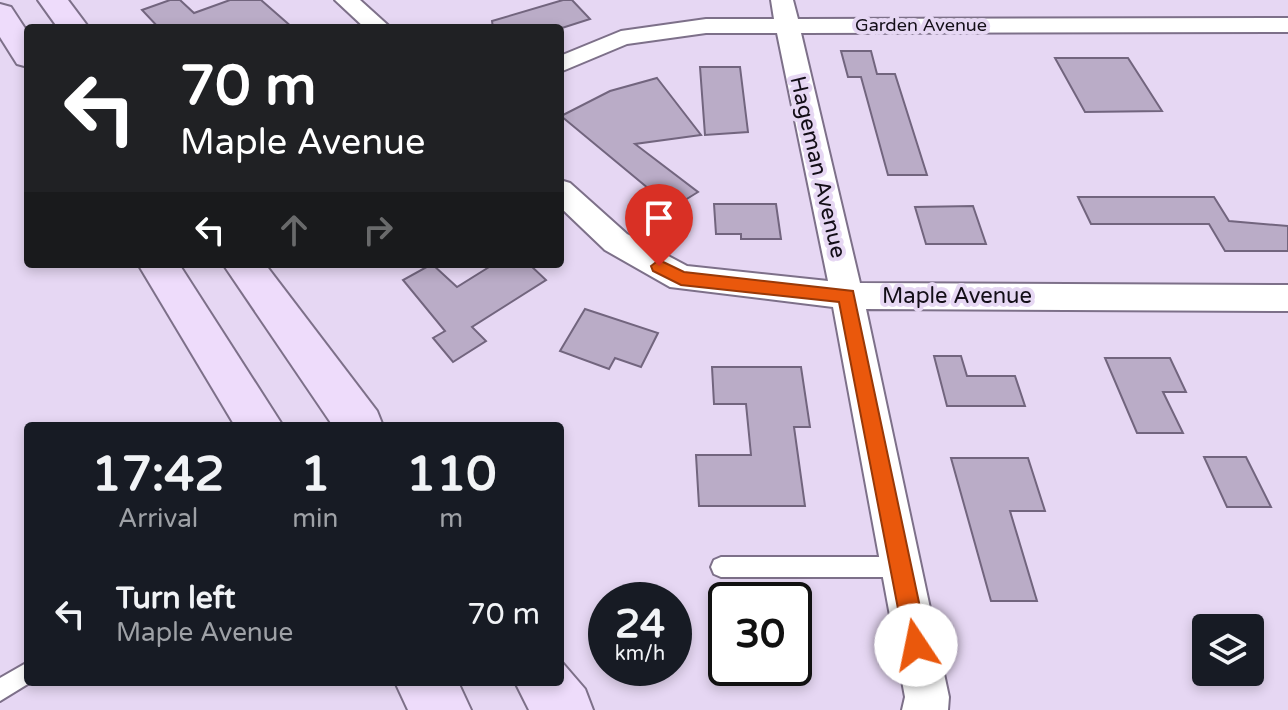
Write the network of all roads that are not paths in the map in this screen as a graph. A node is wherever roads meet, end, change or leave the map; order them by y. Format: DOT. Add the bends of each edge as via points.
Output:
graph roads {
  1 [pos="53,0"];
  2 [pos="346,0"];
  3 [pos="784,12"];
  4 [pos="0,13"];
  5 [pos="71,24"];
  6 [pos="374,24"];
  7 [pos="1288,25"];
  8 [pos="24,51"];
  9 [pos="564,63"];
  10 [pos="564,194"];
  11 [pos="161,268"];
  12 [pos="246,268"];
  13 [pos="847,296"];
  14 [pos="1288,298"];
  15 [pos="257,422"];
  16 [pos="357,422"];
  17 [pos="721,567"];
  18 [pos="901,567"];
  19 [pos="24,675"];
  20 [pos="427,686"];
  21 [pos="547,686"];
  22 [pos="0,690"];
  23 [pos="442,710"];
  24 [pos="564,710"];
  25 [pos="925,710"];
  1 -- 5 [label="main road"];
  2 -- 6 [label="street"];
  3 -- 7 [label="street, Garden Avenue"];
  3 -- 9 [label="street, Garden Avenue" via="621,38"];
  3 -- 13 [label="street, Hageman Avenue"];
  4 -- 8 [label="main road"];
  10 -- 13 [label="street, Maple Avenue" via="616,242 681,278"];
  11 -- 15 [label="main road"];
  12 -- 16 [label="main road"];
  13 -- 14 [label="street, Maple Avenue"];
  13 -- 18 [label="street, Hageman Avenue"];
  17 -- 18 [label="lane"];
  18 -- 25 [label="street, Hageman Avenue" via="927,697"];
  19 -- 22 [label="lane"];
  20 -- 23 [label="main road"];
  21 -- 24 [label="main road"];
}
